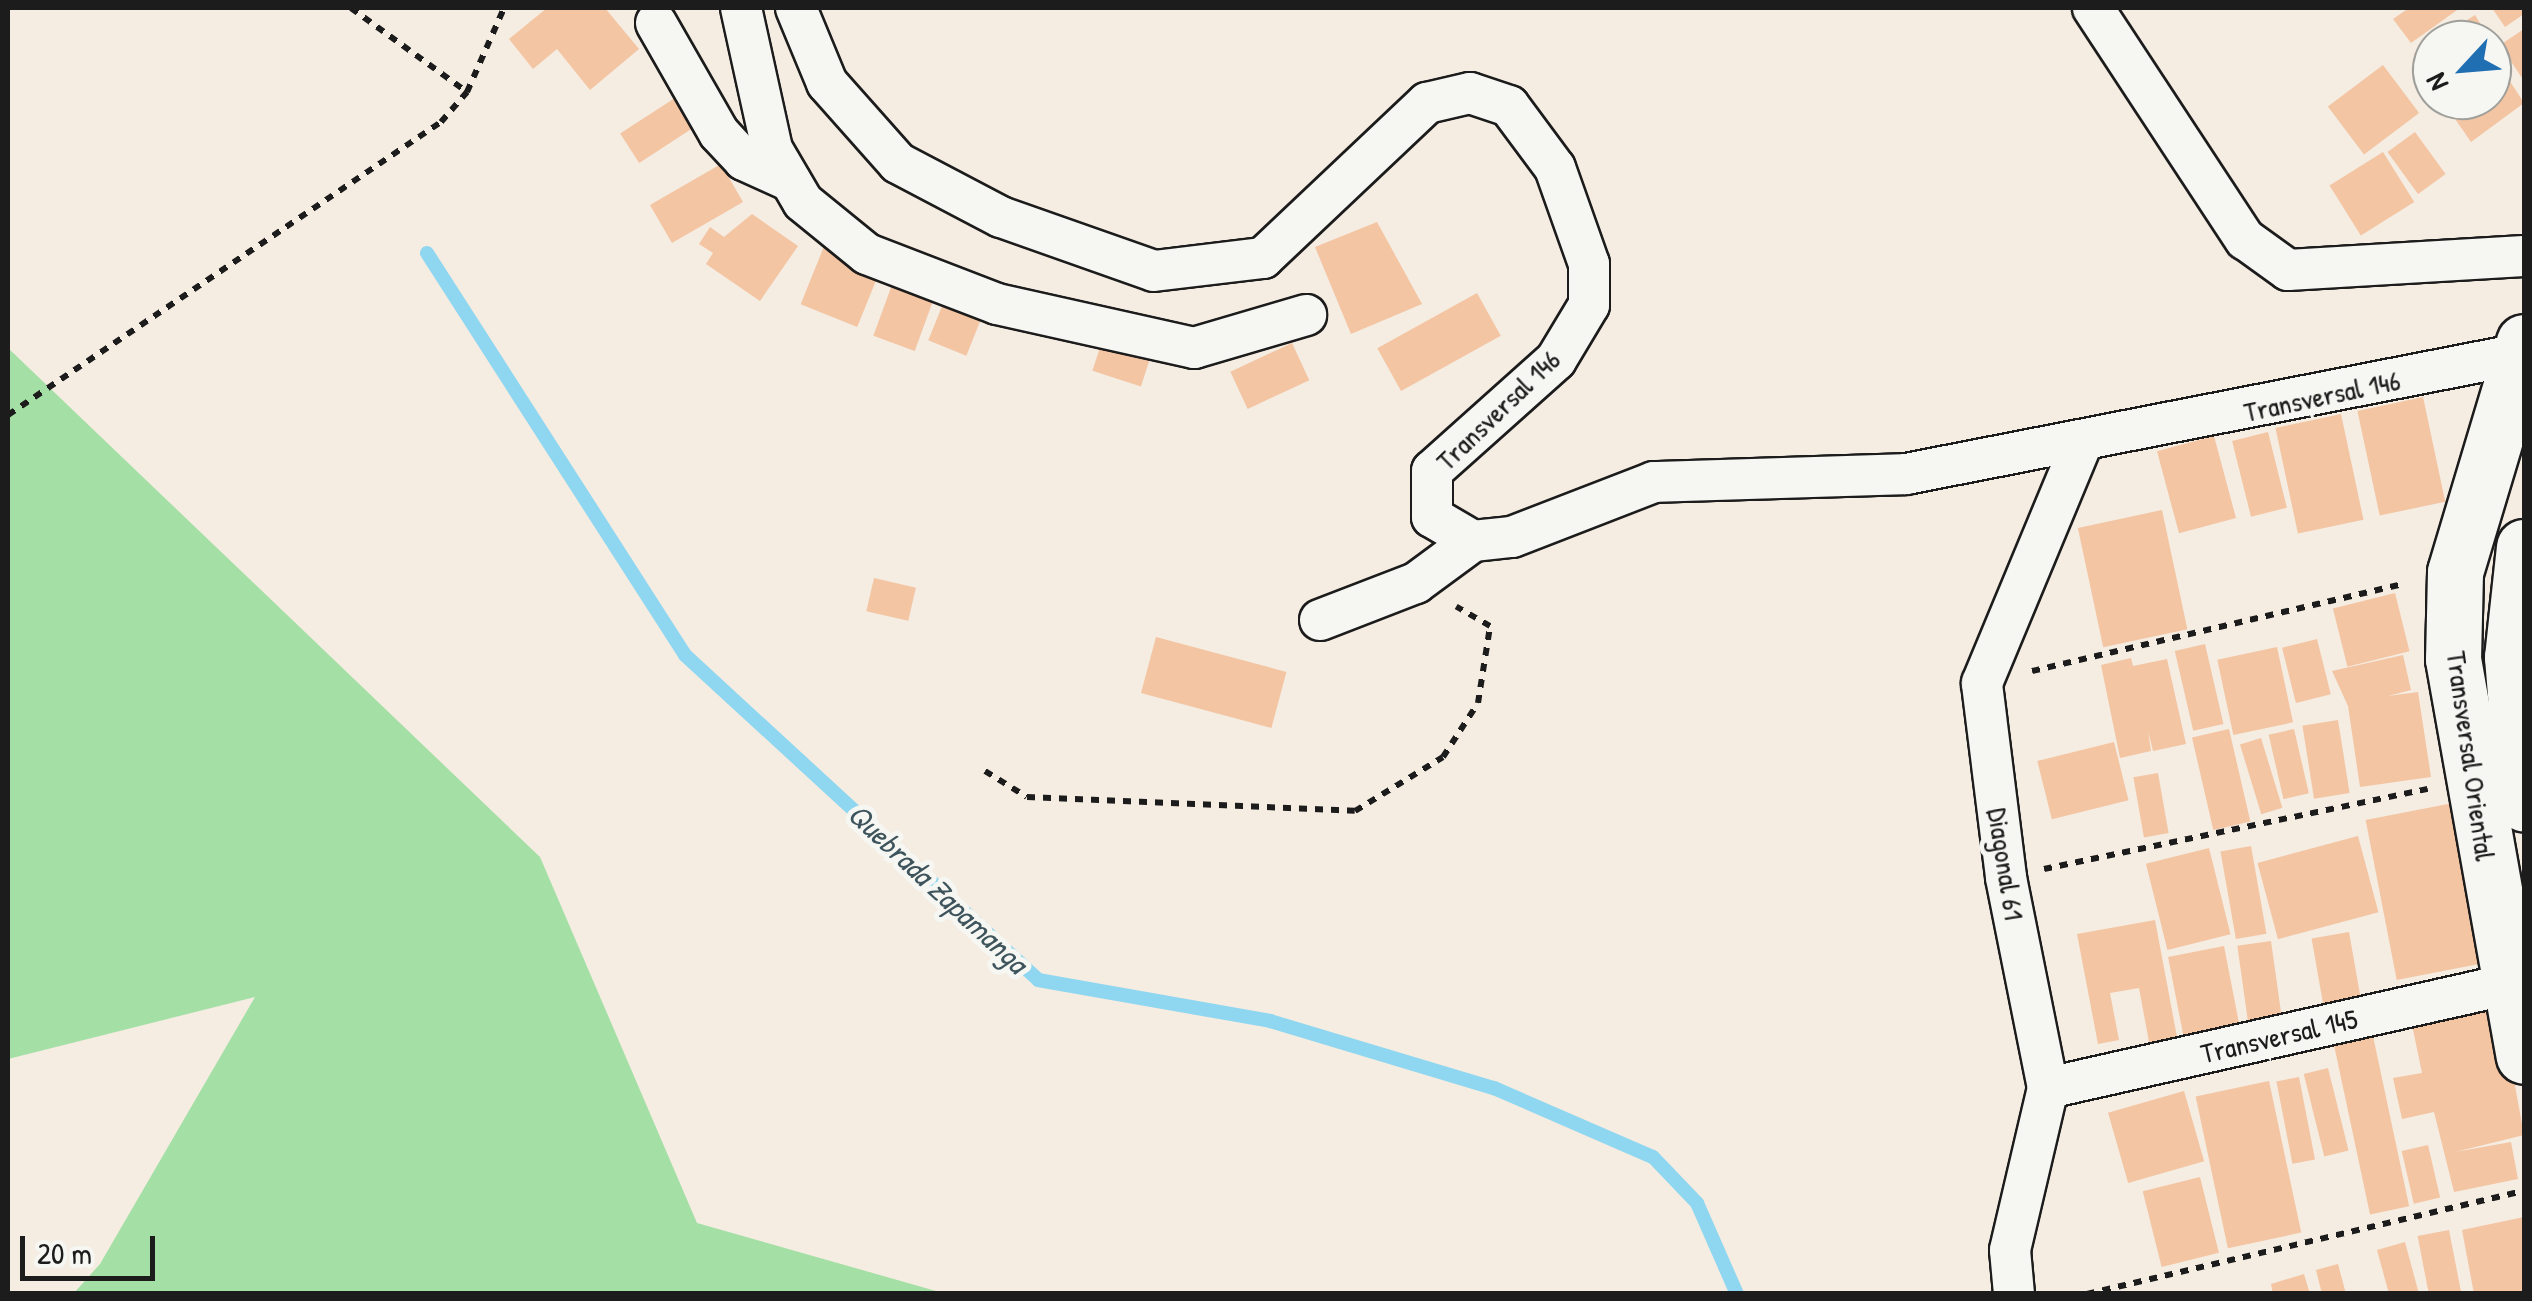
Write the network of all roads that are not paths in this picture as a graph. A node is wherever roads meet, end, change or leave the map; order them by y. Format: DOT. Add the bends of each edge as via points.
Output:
graph roads {
  1 [pos="740,8"];
  2 [pos="796,8"];
  3 [pos="2093,8"];
  4 [pos="656,23"];
  5 [pos="790,180"];
  6 [pos="2524,256"];
  7 [pos="1306,315"];
  8 [pos="2522,348"];
  9 [pos="2080,446"];
  10 [pos="1473,541"];
  11 [pos="2524,547"];
  12 [pos="1320,620"];
  13 [pos="2524,804"];
  14 [pos="2517,982"];
  15 [pos="2524,1056"];
  16 [pos="2048,1088"];
  17 [pos="2014,1294"];
  1 -- 5 [label="street" via="772,149"];
  2 -- 10 [label="street, Transversal 146" via="828,84 898,162 1000,218 1154,272 1263,258 1428,103 1470,93 1509,106 1567,196 1589,264 1589,304 1556,360 1432,471 1432,516"];
  3 -- 6 [label="street" via="2245,239 2288,270"];
  4 -- 5 [label="street" via="719,133 744,160"];
  5 -- 7 [label="street" via="867,254 997,304 1194,348"];
  8 -- 9 [label="street, Transversal 146"];
  8 -- 14 [label="main road, Transversal Oriental" via="2455,572 2454,659 2469,780"];
  9 -- 10 [label="street, Transversal 146" via="1906,474 1654,482 1512,537"];
  9 -- 16 [label="street, Diagonal 61" via="1982,683 2006,877"];
  10 -- 12 [label="street" via="1416,583"];
  11 -- 13 [label="main road, Transversal Oriental" via="2512,684"];
  14 -- 15 [label="main road, Transversal Oriental"];
  14 -- 16 [label="street, Transversal 145"];
  16 -- 17 [label="street, Diagonal 61" via="2010,1250"];
}
